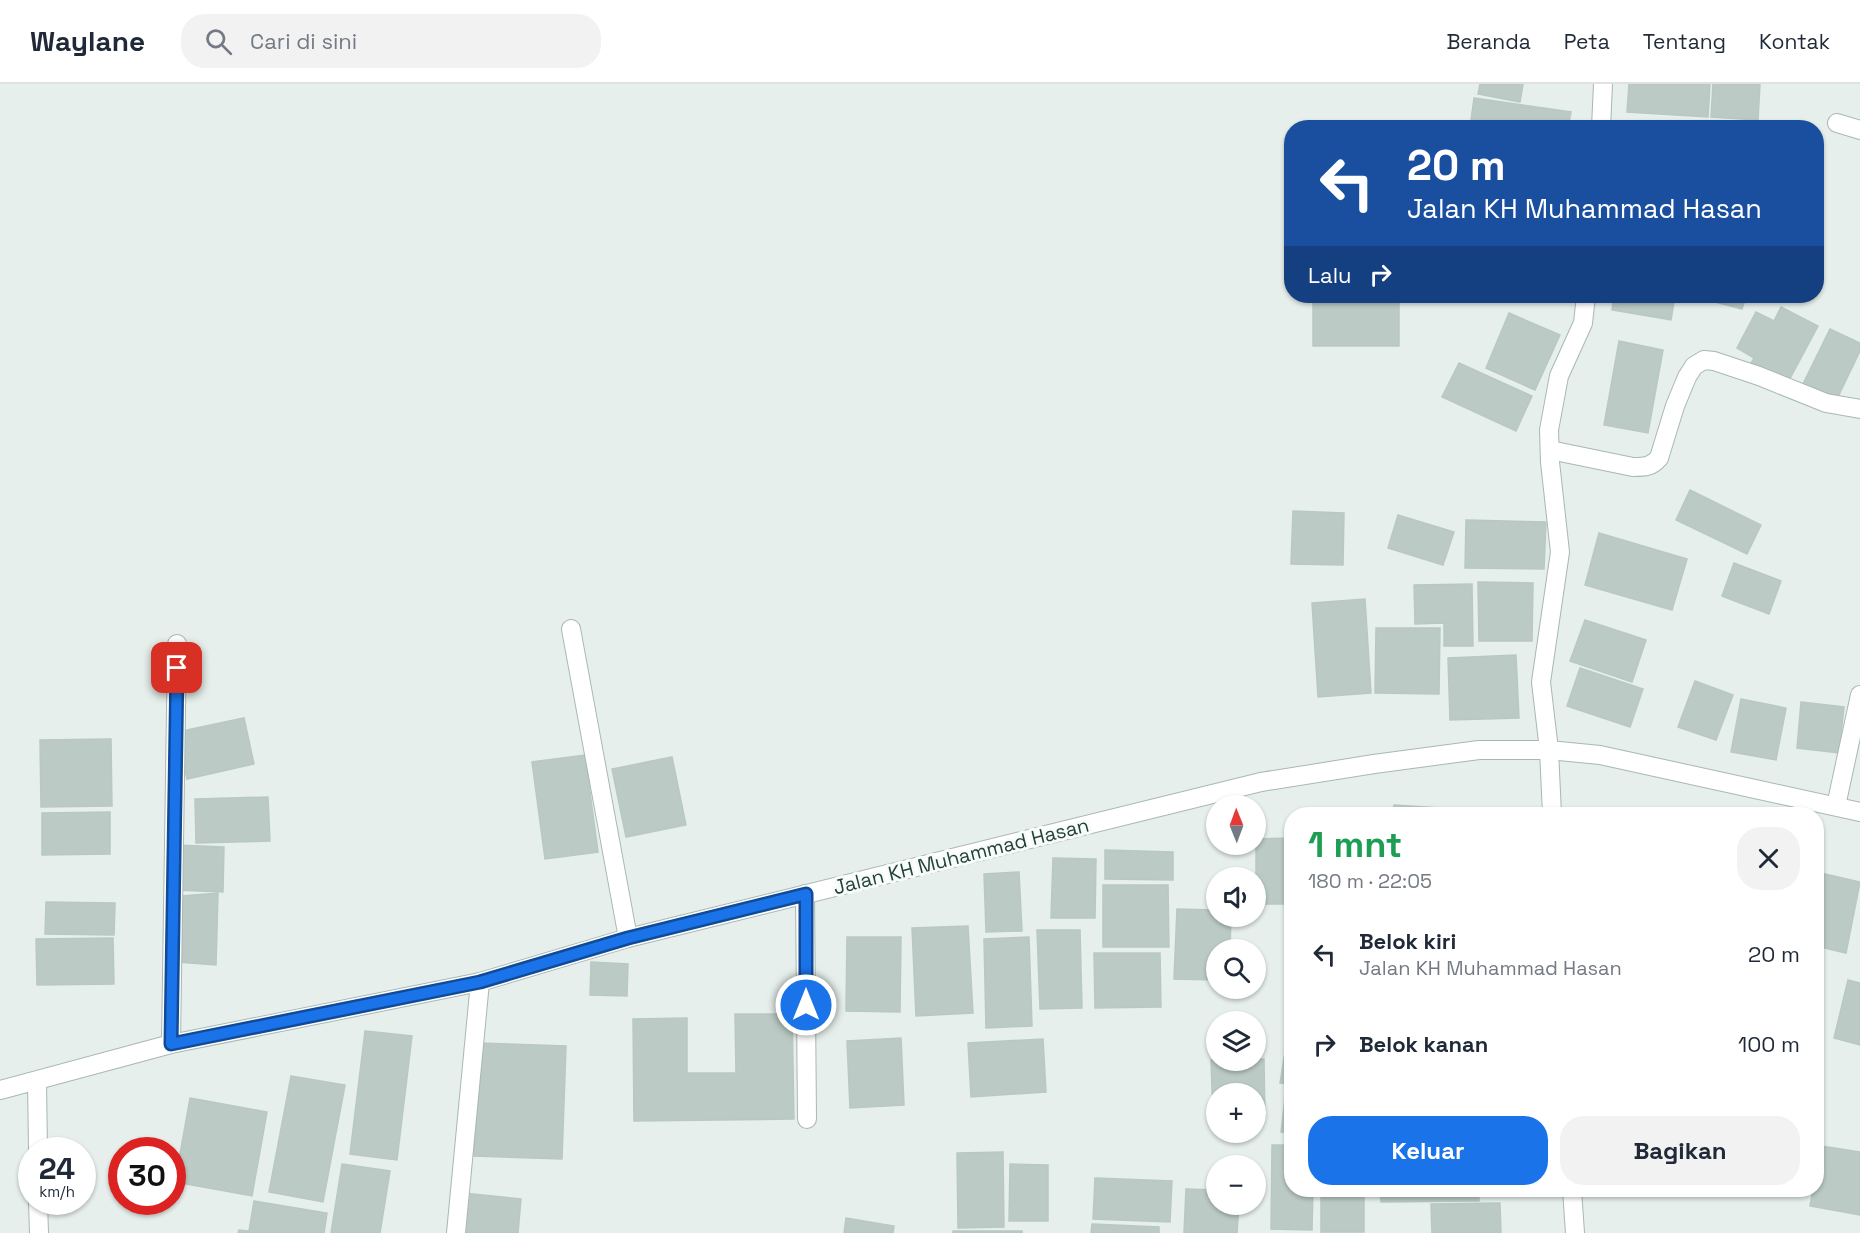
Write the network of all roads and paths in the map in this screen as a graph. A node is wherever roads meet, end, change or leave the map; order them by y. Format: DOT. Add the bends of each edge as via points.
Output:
graph roads {
  1 [pos="1603,84"];
  2 [pos="1601,120"];
  3 [pos="1837,123"];
  4 [pos="1860,130"];
  5 [pos="1585,303"];
  6 [pos="1860,409"];
  7 [pos="1550,450"];
  8 [pos="571,629"];
  9 [pos="177,645"];
  10 [pos="1860,695"];
  11 [pos="1549,750"];
  12 [pos="1552,807"];
  13 [pos="1836,807"];
  14 [pos="1860,812"];
  15 [pos="806,894"];
  16 [pos="628,938"];
  17 [pos="480,982"];
  18 [pos="171,1044"];
  19 [pos="37,1082"];
  20 [pos="0,1090"];
  21 [pos="807,1119"];
  22 [pos="38,1137"];
  23 [pos="1572,1197"];
  24 [pos="38,1215"];
  25 [pos="39,1233"];
  26 [pos="456,1233"];
  27 [pos="1575,1233"];
  1 -- 2 [label="street"];
  3 -- 4 [label="street"];
  5 -- 7 [label="street" via="1583,323 1559,376 1549,430"];
  6 -- 7 [label="street" via="1826,403 1759,376 1704,360 1687,377 1654,464 1633,467"];
  7 -- 11 [label="street" via="1560,552 1541,682"];
  8 -- 16 [label="street"];
  9 -- 18 [label="street"];
  10 -- 13 [label="street"];
  11 -- 12 [label="street"];
  11 -- 13 [label="street, Jalan KH Muhammad Hasan" via="1600,755"];
  11 -- 15 [label="street, Jalan KH Muhammad Hasan" via="1479,750 1261,782"];
  13 -- 14 [label="street, Jalan KH Muhammad Hasan"];
  15 -- 16 [label="street, Jalan KH Muhammad Hasan"];
  15 -- 21 [label="street"];
  16 -- 17 [label="street, Jalan KH Muhammad Hasan"];
  17 -- 18 [label="street, Jalan KH Muhammad Hasan"];
  17 -- 26 [label="street"];
  18 -- 19 [label="street, Jalan KH Muhammad Hasan"];
  19 -- 20 [label="street, Jalan KH Muhammad Hasan"];
  19 -- 22 [label="street"];
  23 -- 27 [label="street"];
  24 -- 25 [label="street"];
}
